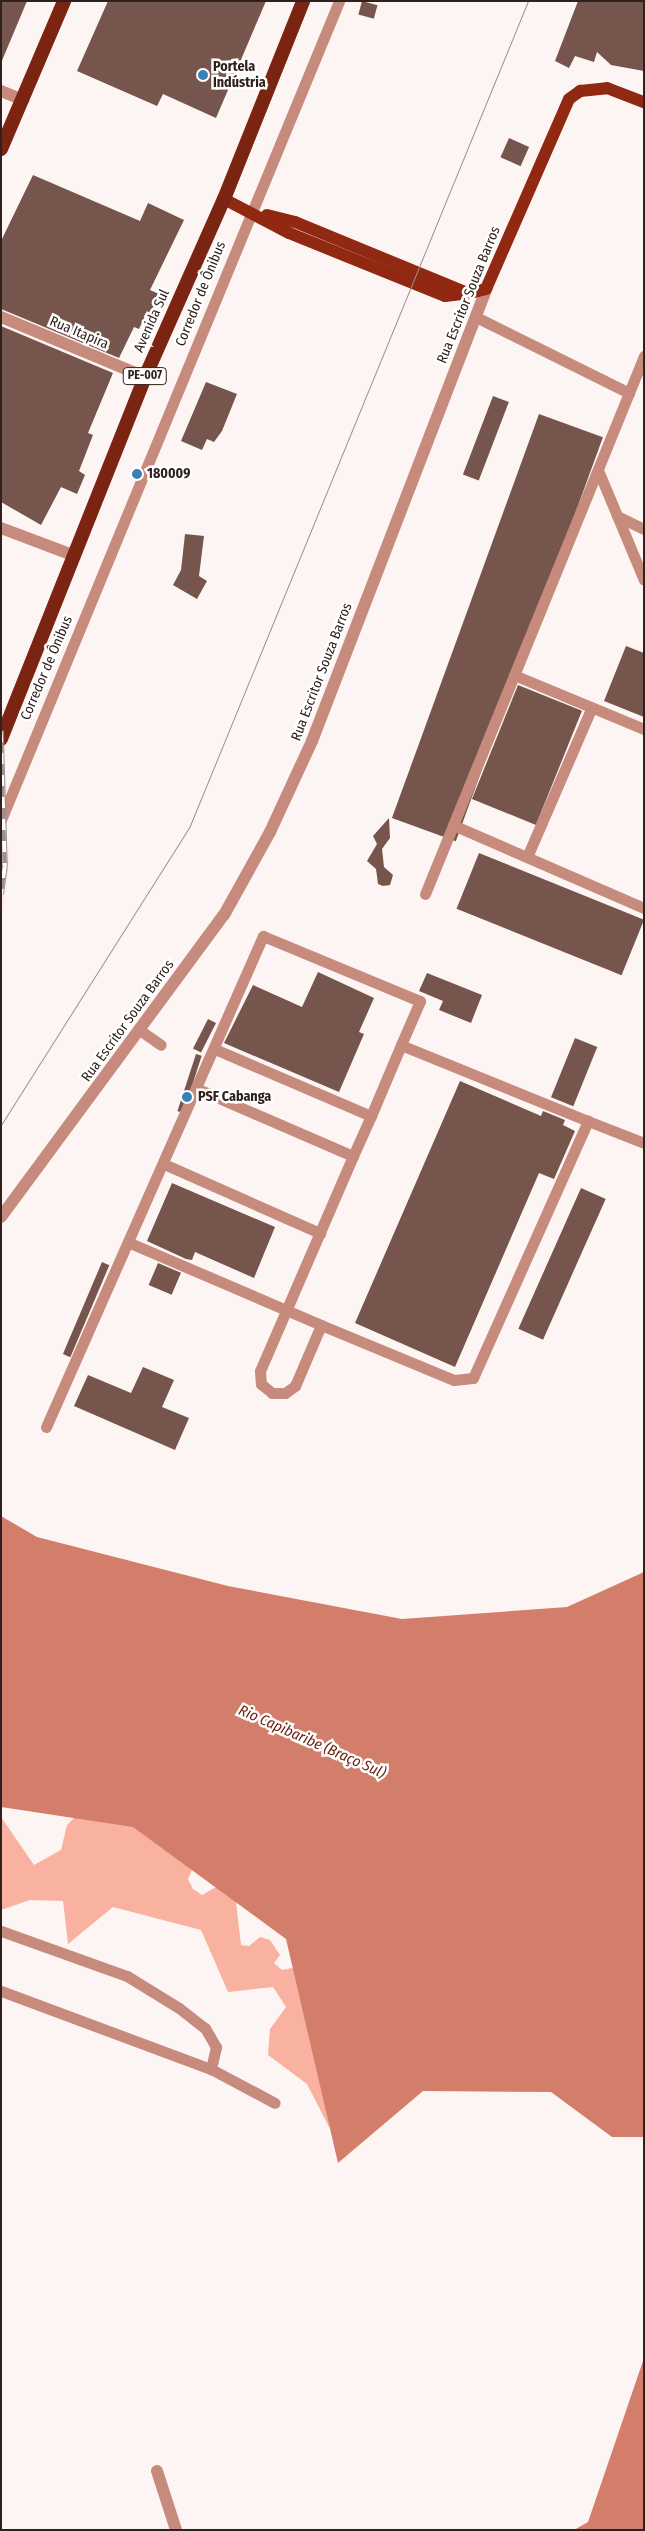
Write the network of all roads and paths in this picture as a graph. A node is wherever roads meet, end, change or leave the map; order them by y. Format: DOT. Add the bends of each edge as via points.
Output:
graph roads {
  1 [pos="64,1"];
  2 [pos="303,1"];
  3 [pos="339,1"];
  4 [pos="1,91"];
  5 [pos="23,100"];
  6 [pos="644,102"];
  7 [pos="1,149"];
  8 [pos="224,198"];
  9 [pos="250,210"];
  10 [pos="486,289"];
  11 [pos="1,316"];
  12 [pos="476,318"];
  13 [pos="644,356"];
  14 [pos="144,377"];
  15 [pos="629,393"];
  16 [pos="598,470"];
  17 [pos="617,516"];
  18 [pos="1,528"];
  19 [pos="644,529"];
  20 [pos="75,556"];
  21 [pos="644,580"];
  22 [pos="514,675"];
  23 [pos="592,707"];
  24 [pos="644,729"];
  25 [pos="1,739"];
  26 [pos="1,820"];
  27 [pos="453,825"];
  28 [pos="527,857"];
  29 [pos="425,894"];
  30 [pos="644,908"];
  31 [pos="141,1031"];
  32 [pos="162,1045"];
  33 [pos="402,1045"];
  34 [pos="215,1049"];
  35 [pos="198,1089"];
  36 [pos="371,1116"];
  37 [pos="588,1121"];
  38 [pos="644,1143"];
  39 [pos="353,1156"];
  40 [pos="164,1164"];
  41 [pos="1,1217"];
  42 [pos="320,1233"];
  43 [pos="130,1243"];
  44 [pos="286,1311"];
  45 [pos="321,1325"];
  46 [pos="46,1427"];
  47 [pos="1,1931"];
  48 [pos="1,1991"];
  49 [pos="211,2069"];
  50 [pos="275,2103"];
  51 [pos="157,2471"];
  52 [pos="176,2530"];
  1 -- 5 [label="highway"];
  2 -- 8 [label="highway, Avenida Sul / PE-007"];
  3 -- 9 [label="lane, Corredor de Ônibus"];
  4 -- 5 [label="street"];
  5 -- 7 [label="highway"];
  6 -- 10 [label="main road, Rua Escritor Souza Barros" via="607,88 580,91 561,112"];
  8 -- 9 [label="main road"];
  8 -- 14 [label="highway, Avenida Sul / PE-007"];
  9 -- 10 [label="main road" via="295,222 470,293"];
  9 -- 26 [label="lane, Corredor de Ônibus" via="148,470"];
  10 -- 12 [label="street, Rua Escritor Souza Barros"];
  11 -- 14 [label="street, Rua Itapira"];
  12 -- 15 [label="lane"];
  12 -- 31 [label="street, Rua Escritor Souza Barros" via="312,741 270,832 224,915"];
  13 -- 15 [label="lane"];
  14 -- 20 [label="highway, Avenida Sul / PE-007"];
  15 -- 16 [label="lane"];
  16 -- 17 [label="lane"];
  16 -- 22 [label="lane"];
  17 -- 19 [label="lane"];
  17 -- 21 [label="lane"];
  18 -- 20 [label="street"];
  20 -- 25 [label="highway, Avenida Sul / PE-007"];
  22 -- 23 [label="lane"];
  22 -- 27 [label="lane"];
  23 -- 24 [label="lane"];
  23 -- 28 [label="lane"];
  27 -- 28 [label="lane"];
  27 -- 29 [label="lane"];
  28 -- 30 [label="lane"];
  31 -- 32 [label="lane"];
  31 -- 41 [label="street, Rua Escritor Souza Barros"];
  33 -- 34 [label="lane" via="420,1001 263,936"];
  33 -- 36 [label="lane"];
  33 -- 37 [label="lane"];
  34 -- 35 [label="lane"];
  34 -- 36 [label="lane"];
  35 -- 39 [label="lane"];
  35 -- 40 [label="lane"];
  36 -- 39 [label="lane"];
  37 -- 38 [label="lane"];
  37 -- 45 [label="lane" via="473,1378 454,1380"];
  39 -- 42 [label="lane"];
  40 -- 42 [label="lane"];
  40 -- 43 [label="lane"];
  42 -- 44 [label="lane"];
  43 -- 44 [label="lane"];
  43 -- 46 [label="lane"];
  44 -- 45 [label="lane"];
  44 -- 45 [label="lane" via="260,1371 262,1384 272,1393 284,1393 295,1386"];
  47 -- 49 [label="lane" via="127,1976 179,2008 205,2028 216,2047"];
  48 -- 49 [label="lane"];
  49 -- 50 [label="lane"];
  51 -- 52 [label="street"];
}
